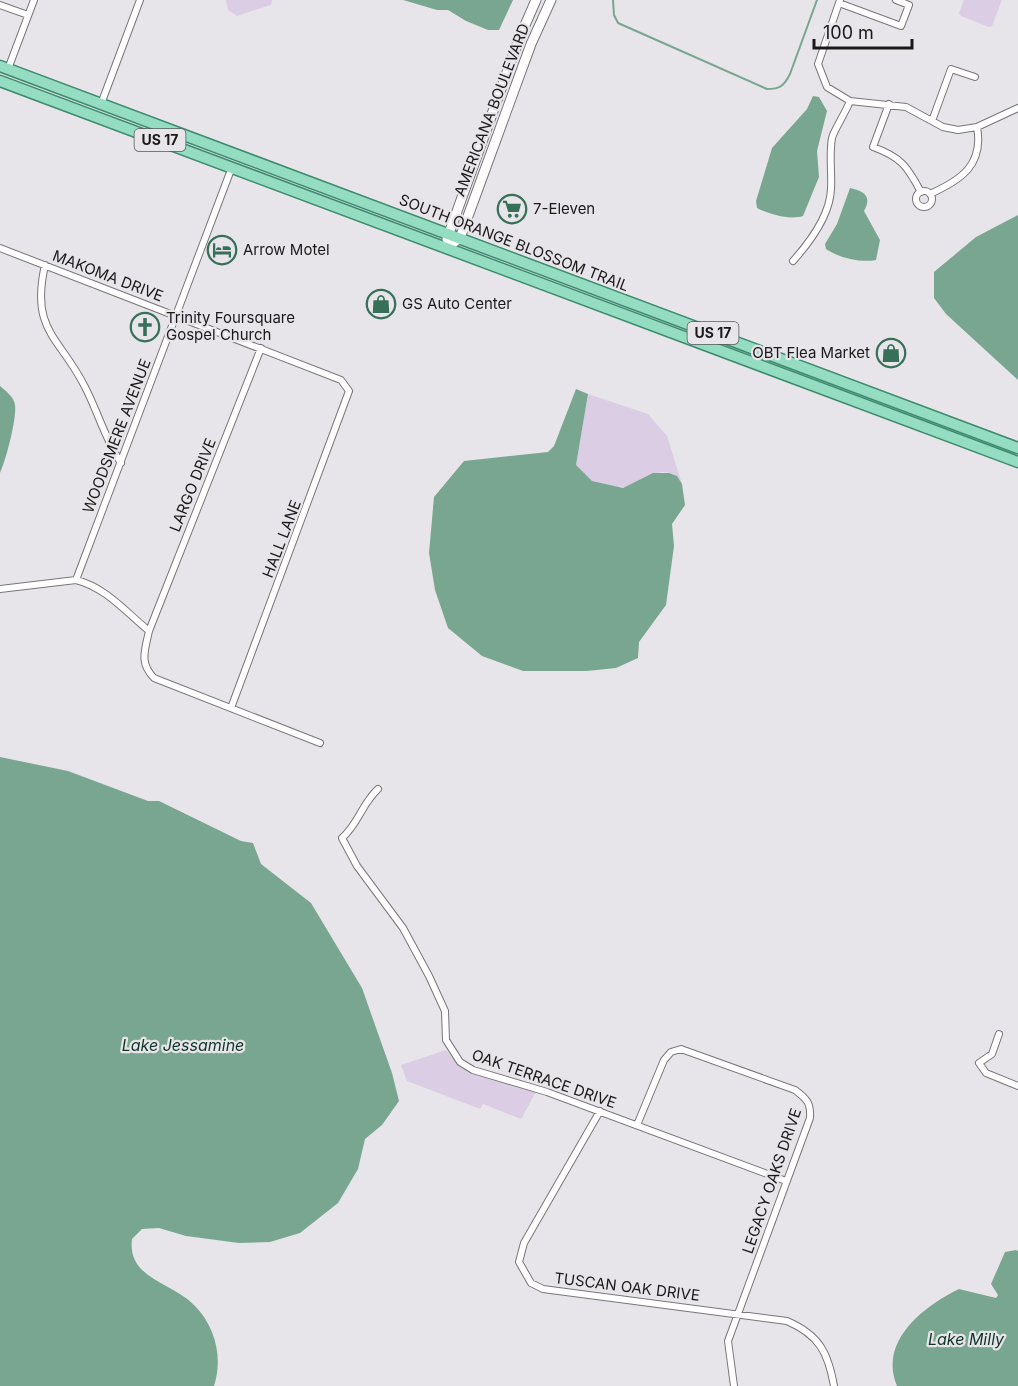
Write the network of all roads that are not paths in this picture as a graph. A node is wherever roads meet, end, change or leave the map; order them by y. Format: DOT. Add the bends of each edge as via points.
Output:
graph roads {
  1 [pos="34,0"];
  2 [pos="140,0"];
  3 [pos="536,0"];
  4 [pos="551,0"];
  5 [pos="896,0"];
  6 [pos="0,2"];
  7 [pos="840,2"];
  8 [pos="28,15"];
  9 [pos="519,39"];
  10 [pos="531,44"];
  11 [pos="4,68"];
  12 [pos="975,77"];
  13 [pos="0,81"];
  14 [pos="850,101"];
  15 [pos="101,104"];
  16 [pos="889,104"];
  17 [pos="1018,108"];
  18 [pos="76,109"];
  19 [pos="130,115"];
  20 [pos="108,121"];
  21 [pos="489,121"];
  22 [pos="932,121"];
  23 [pos="501,126"];
  24 [pos="977,127"];
  25 [pos="232,167"];
  26 [pos="921,192"];
  27 [pos="930,194"];
  28 [pos="447,233"];
  29 [pos="460,238"];
  30 [pos="0,248"];
  31 [pos="446,248"];
  32 [pos="793,261"];
  33 [pos="45,265"];
  34 [pos="176,314"];
  35 [pos="261,348"];
  36 [pos="760,351"];
  37 [pos="732,355"];
  38 [pos="341,380"];
  39 [pos="889,399"];
  40 [pos="861,404"];
  41 [pos="1018,448"];
  42 [pos="1018,462"];
  43 [pos="121,463"];
  44 [pos="76,580"];
  45 [pos="0,589"];
  46 [pos="149,631"];
  47 [pos="231,708"];
  48 [pos="320,743"];
  49 [pos="378,789"];
  50 [pos="999,1034"];
  51 [pos="1018,1086"];
  52 [pos="600,1111"];
  53 [pos="637,1125"];
  54 [pos="786,1181"];
  55 [pos="737,1314"];
  56 [pos="734,1386"];
  57 [pos="834,1386"];
  1 -- 8 [label="street"];
  2 -- 15 [label="street"];
  3 -- 9 [label="main road, AMERICANA BOULEVARD"];
  4 -- 10 [label="main road, AMERICANA BOULEVARD"];
  5 -- 7 [label="street" via="909,5 901,26"];
  6 -- 8 [label="street"];
  7 -- 14 [label="street" via="819,64 827,87"];
  8 -- 11 [label="street"];
  9 -- 10 [label="street"];
  9 -- 21 [label="main road, AMERICANA BOULEVARD"];
  10 -- 23 [label="main road, AMERICANA BOULEVARD"];
  11 -- 15 [label="main road, SOUTH ORANGE BLOSSOM TRAIL / US 17"];
  12 -- 22 [label="street" via="951,69"];
  13 -- 18 [label="main road, SOUTH ORANGE BLOSSOM TRAIL / US 17"];
  14 -- 16 [label="street"];
  14 -- 32 [label="street" via="833,134 829,156 831,190 825,211 809,243"];
  15 -- 18 [label="main road"];
  15 -- 19 [label="main road, SOUTH ORANGE BLOSSOM TRAIL / US 17"];
  16 -- 22 [label="street" via="906,107"];
  16 -- 26 [label="street" via="873,147 901,161"];
  17 -- 24 [label="street"];
  18 -- 20 [label="main road, SOUTH ORANGE BLOSSOM TRAIL / US 17"];
  19 -- 20 [label="main road" via="114,116"];
  19 -- 28 [label="main road, SOUTH ORANGE BLOSSOM TRAIL / US 17"];
  20 -- 25 [label="main road, SOUTH ORANGE BLOSSOM TRAIL / US 17"];
  21 -- 23 [label="street"];
  21 -- 28 [label="main road, AMERICANA BOULEVARD"];
  22 -- 24 [label="street" via="958,130"];
  23 -- 29 [label="main road, AMERICANA BOULEVARD"];
  24 -- 27 [label="street" via="980,142 969,169 956,183"];
  25 -- 31 [label="main road, SOUTH ORANGE BLOSSOM TRAIL / US 17"];
  25 -- 34 [label="street, WOODSMERE AVENUE"];
  26 -- 27 [label="street"];
  26 -- 27 [label="street" via="916,198 923,207 931,203"];
  28 -- 29 [label="main road, SOUTH ORANGE BLOSSOM TRAIL / US 17"];
  28 -- 31 [label="main road, AMERICANA BOULEVARD"];
  29 -- 31 [label="main road"];
  29 -- 36 [label="main road, SOUTH ORANGE BLOSSOM TRAIL / US 17"];
  30 -- 33 [label="street, MAKOMA DRIVE"];
  31 -- 37 [label="main road, SOUTH ORANGE BLOSSOM TRAIL / US 17"];
  33 -- 34 [label="street, MAKOMA DRIVE"];
  33 -- 43 [label="street" via="40,299 46,325 85,387"];
  34 -- 35 [label="street, MAKOMA DRIVE"];
  34 -- 43 [label="street, WOODSMERE AVENUE"];
  35 -- 38 [label="street, MAKOMA DRIVE"];
  35 -- 46 [label="street, LARGO DRIVE"];
  36 -- 37 [label="main road" via="747,357"];
  36 -- 39 [label="main road, SOUTH ORANGE BLOSSOM TRAIL / US 17"];
  37 -- 40 [label="main road, SOUTH ORANGE BLOSSOM TRAIL / US 17"];
  38 -- 47 [label="street, HALL LANE" via="349,391 348,397"];
  39 -- 40 [label="main road" via="874,398"];
  39 -- 41 [label="main road, SOUTH ORANGE BLOSSOM TRAIL / US 17"];
  40 -- 42 [label="main road, SOUTH ORANGE BLOSSOM TRAIL / US 17"];
  43 -- 44 [label="street, WOODSMERE AVENUE"];
  44 -- 45 [label="street"];
  44 -- 46 [label="street" via="99,588"];
  46 -- 47 [label="street, LARGO DRIVE" via="143,657 145,669 154,678"];
  47 -- 48 [label="street, LARGO DRIVE"];
  49 -- 52 [label="street, OAK TERRACE DRIVE" via="366,800 355,826 342,838 357,866 403,928 429,976 445,1011 446,1040 452,1051 472,1070"];
  50 -- 51 [label="street" via="992,1054 979,1063 986,1073"];
  52 -- 53 [label="street, OAK TERRACE DRIVE"];
  52 -- 55 [label="street, TUSCAN OAK DRIVE" via="524,1244 519,1262 523,1273 543,1289"];
  53 -- 54 [label="street, OAK TERRACE DRIVE"];
  53 -- 54 [label="street, LEGACY OAKS DRIVE" via="664,1060 681,1049 795,1090 806,1098 810,1118"];
  54 -- 55 [label="street, LEGACY OAKS DRIVE"];
  55 -- 56 [label="street, LEGACY OAKS DRIVE" via="728,1341"];
  55 -- 57 [label="street" via="787,1321 803,1329 818,1342 829,1360"];
}
